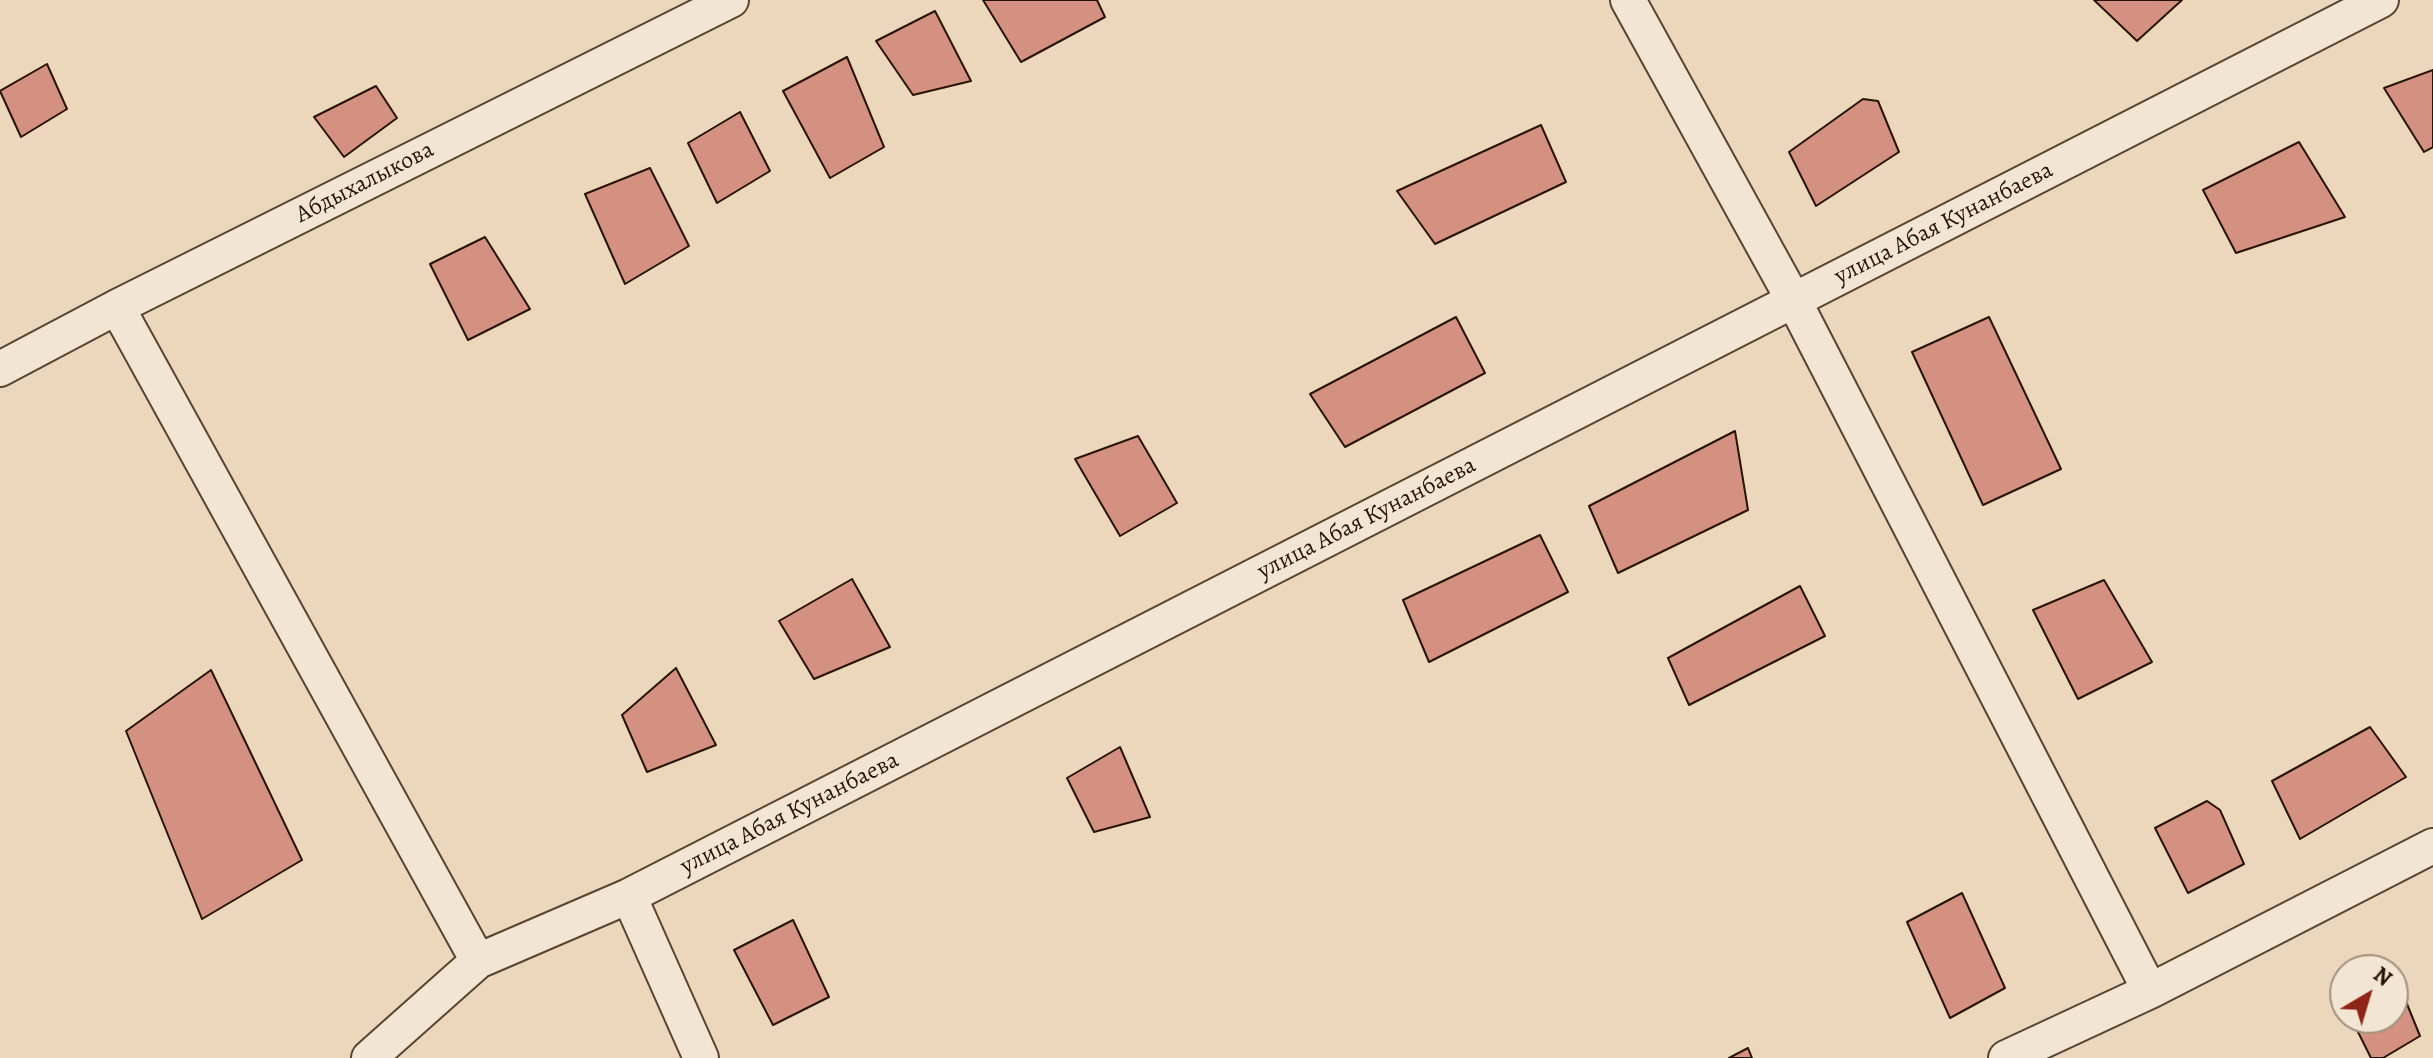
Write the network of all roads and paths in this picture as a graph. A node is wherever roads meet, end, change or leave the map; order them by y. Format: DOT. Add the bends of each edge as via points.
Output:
graph roads {
  1 [pos="731,0"];
  2 [pos="1628,0"];
  3 [pos="2381,0"];
  4 [pos="1794,301"];
  5 [pos="117,307"];
  6 [pos="0,369"];
  7 [pos="2433,846"];
  8 [pos="629,896"];
  9 [pos="478,961"];
  10 [pos="2150,991"];
  11 [pos="369,1058"];
  12 [pos="701,1058"];
  13 [pos="2006,1058"];
  1 -- 5 [label="street, Абдыхалыкова"];
  2 -- 4 [label="street"];
  3 -- 4 [label="street, улица Абая Кунанбаева"];
  4 -- 8 [label="street, улица Абая Кунанбаева"];
  4 -- 10 [label="street"];
  5 -- 6 [label="street, Абдыхалыкова"];
  5 -- 9 [label="street"];
  7 -- 10 [label="street"];
  8 -- 9 [label="street, улица Абая Кунанбаева"];
  8 -- 12 [label="street"];
  9 -- 11 [label="street, улица Абая Кунанбаева"];
  10 -- 13 [label="street"];
}
